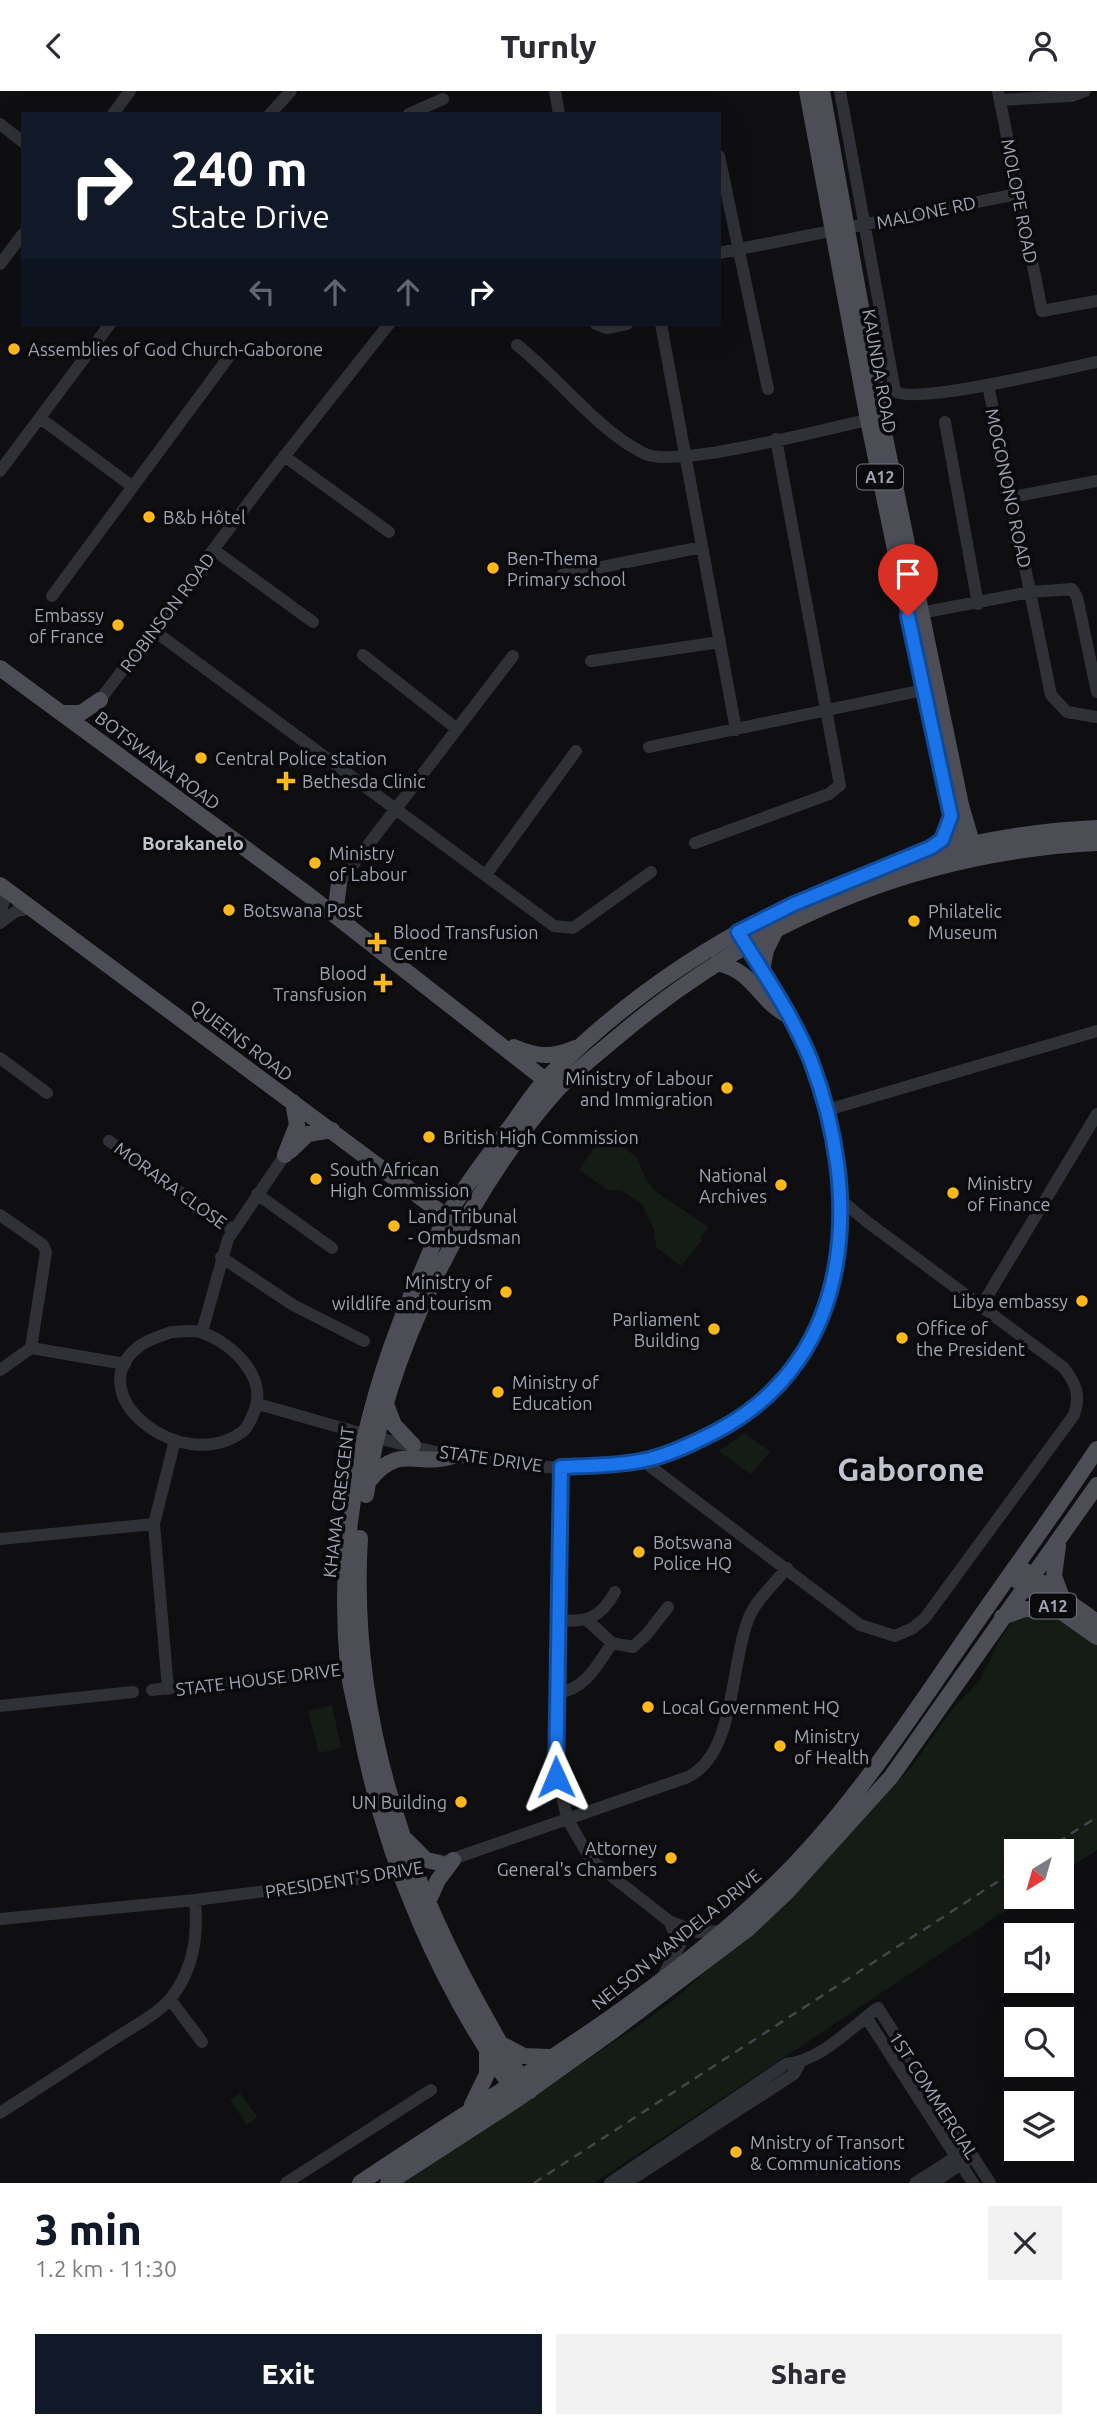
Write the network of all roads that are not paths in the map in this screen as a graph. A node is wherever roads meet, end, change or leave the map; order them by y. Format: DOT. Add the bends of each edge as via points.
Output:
graph roads {
  1 [pos="130,91"];
  2 [pos="555,91"];
  3 [pos="807,91"];
  4 [pos="822,91"];
  5 [pos="840,91"];
  6 [pos="1085,91"];
  7 [pos="288,92"];
  8 [pos="999,95"];
  9 [pos="443,99"];
  10 [pos="114,112"];
  11 [pos="272,112"];
  12 [pos="414,112"];
  13 [pos="559,112"];
  14 [pos="0,124"];
  15 [pos="21,140"];
  16 [pos="721,165"];
  17 [pos="1018,194"];
  18 [pos="867,225"];
  19 [pos="842,229"];
  20 [pos="21,236"];
  21 [pos="740,249"];
  22 [pos="721,253"];
  23 [pos="1,260"];
  24 [pos="1097,301"];
  25 [pos="109,326"];
  26 [pos="386,326"];
  27 [pos="661,326"];
  28 [pos="517,345"];
  29 [pos="228,358"];
  30 [pos="1097,362"];
  31 [pos="988,385"];
  32 [pos="768,389"];
  33 [pos="40,418"];
  34 [pos="868,420"];
  35 [pos="945,422"];
  36 [pos="776,439"];
  37 [pos="284,456"];
  38 [pos="686,456"];
  39 [pos="0,471"];
  40 [pos="1097,481"];
  41 [pos="133,487"];
  42 [pos="1012,497"];
  43 [pos="390,532"];
  44 [pos="702,547"];
  45 [pos="214,550"];
  46 [pos="562,575"];
  47 [pos="1030,592"];
  48 [pos="52,596"];
  49 [pos="978,604"];
  50 [pos="915,615"];
  51 [pos="313,622"];
  52 [pos="153,630"];
  53 [pos="720,642"];
  54 [pos="363,655"];
  55 [pos="513,656"];
  56 [pos="591,661"];
  57 [pos="0,668"];
  58 [pos="931,688"];
  59 [pos="1097,692"];
  60 [pos="100,700"];
  61 [pos="828,710"];
  62 [pos="63,713"];
  63 [pos="1097,717"];
  64 [pos="457,729"];
  65 [pos="736,730"];
  66 [pos="93,736"];
  67 [pos="649,747"];
  68 [pos="576,751"];
  69 [pos="396,810"];
  70 [pos="956,811"];
  71 [pos="1097,828"];
  72 [pos="999,841"];
  73 [pos="695,843"];
  74 [pos="1097,843"];
  75 [pos="967,853"];
  76 [pos="904,860"];
  77 [pos="650,872"];
  78 [pos="487,873"];
  79 [pos="339,883"];
  80 [pos="0,885"];
  81 [pos="310,896"];
  82 [pos="31,908"];
  83 [pos="0,914"];
  84 [pos="335,915"];
  85 [pos="0,923"];
  86 [pos="777,928"];
  87 [pos="743,939"];
  88 [pos="718,963"];
  89 [pos="762,970"];
  90 [pos="789,1016"];
  91 [pos="1097,1031"];
  92 [pos="501,1043"];
  93 [pos="582,1046"];
  94 [pos="0,1058"];
  95 [pos="552,1085"];
  96 [pos="47,1093"];
  97 [pos="293,1102"];
  98 [pos="827,1110"];
  99 [pos="1097,1114"];
  100 [pos="332,1131"];
  101 [pos="109,1141"];
  102 [pos="285,1155"];
  103 [pos="257,1194"];
  104 [pos="841,1199"];
  105 [pos="0,1215"];
  106 [pos="453,1222"];
  107 [pos="233,1230"];
  108 [pos="332,1248"];
  109 [pos="221,1257"];
  110 [pos="982,1305"];
  111 [pos="202,1332"];
  112 [pos="364,1341"];
  113 [pos="31,1348"];
  114 [pos="125,1364"];
  115 [pos="0,1370"];
  116 [pos="258,1404"];
  117 [pos="386,1404"];
  118 [pos="371,1436"];
  119 [pos="175,1440"];
  120 [pos="413,1445"];
  121 [pos="1097,1449"];
  122 [pos="454,1456"];
  123 [pos="643,1461"];
  124 [pos="561,1467"];
  125 [pos="367,1483"];
  126 [pos="1097,1485"];
  127 [pos="154,1524"];
  128 [pos="0,1539"];
  129 [pos="1059,1541"];
  130 [pos="787,1568"];
  131 [pos="1013,1569"];
  132 [pos="1028,1580"];
  133 [pos="615,1593"];
  134 [pos="1063,1605"];
  135 [pos="668,1607"];
  136 [pos="1000,1618"];
  137 [pos="558,1620"];
  138 [pos="587,1620"];
  139 [pos="1097,1622"];
  140 [pos="1097,1637"];
  141 [pos="612,1643"];
  142 [pos="356,1667"];
  143 [pos="168,1689"];
  144 [pos="152,1690"];
  145 [pos="133,1692"];
  146 [pos="556,1693"];
  147 [pos="0,1706"];
  148 [pos="568,1819"];
  149 [pos="401,1836"];
  150 [pos="447,1862"];
  151 [pos="407,1873"];
  152 [pos="195,1901"];
  153 [pos="428,1902"];
  154 [pos="0,1920"];
  155 [pos="669,1921"];
  156 [pos="722,1931"];
  157 [pos="661,1979"];
  158 [pos="170,1999"];
  159 [pos="865,2022"];
  160 [pos="202,2042"];
  161 [pos="493,2045"];
  162 [pos="549,2057"];
  163 [pos="514,2080"];
  164 [pos="431,2090"];
  165 [pos="524,2094"];
  166 [pos="468,2110"];
  167 [pos="0,2113"];
  168 [pos="971,2152"];
  169 [pos="958,2160"];
  170 [pos="620,2181"];
  171 [pos="286,2183"];
  172 [pos="360,2183"];
  173 [pos="388,2183"];
  174 [pos="915,2183"];
  175 [pos="933,2183"];
  176 [pos="973,2183"];
  177 [pos="990,2183"];
  1 -- 10 [label="street"];
  2 -- 13 [label="street"];
  3 -- 19 [label="main road, KAUNDA ROAD / A12"];
  4 -- 19 [label="main road, KAUNDA ROAD / A12"];
  5 -- 18 [label="street"];
  6 -- 8 [label="street" via="1072,96"];
  7 -- 11 [label="street"];
  8 -- 17 [label="street, MOLOPE ROAD"];
  9 -- 12 [label="street"];
  14 -- 15 [label="street"];
  16 -- 21 [label="street"];
  17 -- 18 [label="street, MALONE RD"];
  17 -- 24 [label="street, MOLOPE ROAD" via="1042,311"];
  18 -- 19 [label="street, MALONE RD"];
  18 -- 31 [label="street" via="895,391 908,396"];
  19 -- 21 [label="street, MALONE RD"];
  19 -- 34 [label="main road, KAUNDA ROAD / A12"];
  19 -- 50 [label="main road, KAUNDA ROAD / A12"];
  20 -- 23 [label="street"];
  21 -- 22 [label="street, MALONE RD"];
  21 -- 32 [label="street"];
  25 -- 33 [label="street"];
  26 -- 37 [label="street, ROBINSON ROAD"];
  27 -- 38 [label="street"];
  28 -- 38 [label="street" via="636,449 654,458"];
  29 -- 41 [label="street"];
  30 -- 31 [label="street"];
  31 -- 42 [label="street, MOGONONO ROAD"];
  33 -- 39 [label="street"];
  33 -- 41 [label="street"];
  34 -- 36 [label="street"];
  34 -- 50 [label="main road, KAUNDA ROAD / A12"];
  35 -- 49 [label="street"];
  36 -- 38 [label="street"];
  36 -- 61 [label="street"];
  37 -- 43 [label="street"];
  37 -- 45 [label="street, ROBINSON ROAD"];
  38 -- 44 [label="street"];
  40 -- 42 [label="street"];
  41 -- 48 [label="street"];
  42 -- 47 [label="street, MOGONONO ROAD"];
  44 -- 46 [label="street"];
  44 -- 53 [label="street"];
  45 -- 51 [label="street"];
  45 -- 52 [label="street, ROBINSON ROAD"];
  47 -- 49 [label="street"];
  47 -- 59 [label="street" via="1062,588 1076,593"];
  47 -- 63 [label="street, MOGONONO ROAD" via="1053,699 1075,716"];
  49 -- 50 [label="street"];
  50 -- 58 [label="main road, KAUNDA ROAD / A12"];
  52 -- 60 [label="street, ROBINSON ROAD"];
  52 -- 69 [label="street"];
  53 -- 56 [label="street"];
  53 -- 65 [label="street"];
  54 -- 64 [label="street"];
  55 -- 64 [label="street"];
  57 -- 62 [label="main road, BOTSWANA ROAD"];
  58 -- 61 [label="street"];
  58 -- 70 [label="main road, KAUNDA ROAD / A12"];
  60 -- 62 [label="main road" via="81,713"];
  60 -- 66 [label="main road"];
  61 -- 65 [label="street"];
  61 -- 73 [label="street" via="841,778 835,790"];
  62 -- 66 [label="main road, BOTSWANA ROAD"];
  64 -- 69 [label="street"];
  65 -- 67 [label="street"];
  66 -- 81 [label="main road, BOTSWANA ROAD"];
  68 -- 78 [label="street"];
  69 -- 78 [label="street"];
  69 -- 79 [label="street"];
  70 -- 72 [label="main road"];
  70 -- 75 [label="main road, KAUNDA ROAD / A12"];
  70 -- 76 [label="main road" via="937,845"];
  71 -- 72 [label="main road, KHAMA CRESCENT"];
  72 -- 75 [label="main road, KHAMA CRESCENT"];
  74 -- 75 [label="main road, KHAMA CRESCENT"];
  75 -- 76 [label="main road, KHAMA CRESCENT"];
  75 -- 86 [label="main road, KHAMA CRESCENT"];
  76 -- 87 [label="main road, KHAMA CRESCENT" via="794,904"];
  77 -- 78 [label="street" via="566,929 554,926"];
  79 -- 81 [label="main road"];
  79 -- 84 [label="main road"];
  80 -- 82 [label="main road, QUEENS ROAD"];
  80 -- 83 [label="street" via="4,901"];
  81 -- 84 [label="main road, BOTSWANA ROAD"];
  82 -- 85 [label="street" via="16,911"];
  82 -- 97 [label="main road, QUEENS ROAD"];
  84 -- 92 [label="main road, BOTSWANA ROAD"];
  86 -- 87 [label="main road, KHAMA CRESCENT"];
  86 -- 89 [label="main road"];
  87 -- 88 [label="main road, KHAMA CRESCENT"];
  87 -- 89 [label="street, STATE DRIVE"];
  87 -- 93 [label="main road, KHAMA CRESCENT" via="658,983"];
  88 -- 90 [label="main road" via="746,974 768,1004"];
  88 -- 95 [label="main road, KHAMA CRESCENT" via="664,998"];
  89 -- 90 [label="street, STATE DRIVE"];
  90 -- 98 [label="street, STATE DRIVE" via="811,1061"];
  91 -- 98 [label="street"];
  92 -- 93 [label="main road" via="551,1057"];
  92 -- 95 [label="main road, BOTSWANA ROAD"];
  93 -- 95 [label="main road, KHAMA CRESCENT"];
  94 -- 96 [label="street"];
  95 -- 106 [label="main road, KHAMA CRESCENT"];
  97 -- 100 [label="main road, QUEENS ROAD"];
  97 -- 102 [label="main road" via="297,1125"];
  98 -- 104 [label="street, STATE DRIVE"];
  99 -- 110 [label="street"];
  100 -- 102 [label="main road" via="308,1134"];
  100 -- 106 [label="main road, QUEENS ROAD"];
  101 -- 107 [label="street, MORARA CLOSE"];
  102 -- 103 [label="street"];
  103 -- 107 [label="street"];
  103 -- 108 [label="street"];
  104 -- 110 [label="street"];
  104 -- 123 [label="street, STATE DRIVE" via="829,1299 815,1336 794,1369 731,1424"];
  105 -- 113 [label="street" via="43,1245 46,1252"];
  106 -- 117 [label="main road, KHAMA CRESCENT" via="409,1331"];
  106 -- 118 [label="main road, KHAMA CRESCENT" via="398,1323"];
  107 -- 109 [label="street"];
  109 -- 111 [label="street"];
  109 -- 112 [label="street" via="293,1305"];
  110 -- 130 [label="street" via="1063,1367 1079,1401 1074,1415 940,1598 925,1618 895,1636 860,1625"];
  111 -- 114 [label="street" via="171,1332 142,1344"];
  111 -- 116 [label="street" via="230,1349 249,1368 258,1387"];
  113 -- 114 [label="street"];
  113 -- 115 [label="street"];
  114 -- 119 [label="street" via="120,1384 127,1404 154,1433"];
  116 -- 118 [label="street, STATE DRIVE"];
  116 -- 119 [label="street" via="243,1431 219,1443"];
  117 -- 118 [label="main road, KHAMA CRESCENT"];
  117 -- 120 [label="main road" via="394,1425"];
  118 -- 120 [label="street, STATE DRIVE"];
  118 -- 125 [label="main road, KHAMA CRESCENT"];
  118 -- 142 [label="main road, KHAMA CRESCENT" via="350,1537 346,1593"];
  119 -- 127 [label="street"];
  120 -- 122 [label="street, STATE DRIVE"];
  121 -- 131 [label="main road, NELSON MANDELA DRIVE"];
  122 -- 124 [label="street, STATE DRIVE"];
  122 -- 125 [label="main road" via="400,1457 382,1466"];
  123 -- 124 [label="street, STATE DRIVE"];
  123 -- 130 [label="street"];
  124 -- 137 [label="street"];
  125 -- 142 [label="main road, KHAMA CRESCENT" via="360,1540"];
  126 -- 129 [label="main road, NELSON MANDELA DRIVE"];
  127 -- 128 [label="street"];
  127 -- 143 [label="street"];
  129 -- 132 [label="main road, NELSON MANDELA DRIVE"];
  129 -- 134 [label="main road" via="1054,1576"];
  130 -- 148 [label="street, PRESIDENT'S DRIVE" via="747,1621 720,1739 701,1769"];
  131 -- 132 [label="main road, A12"];
  131 -- 156 [label="main road, NELSON MANDELA DRIVE" via="865,1782 778,1881"];
  132 -- 134 [label="main road, A12"];
  132 -- 136 [label="main road, NELSON MANDELA DRIVE"];
  133 -- 138 [label="street" via="595,1618"];
  134 -- 136 [label="main road" via="1025,1609"];
  134 -- 139 [label="main road, A12"];
  134 -- 140 [label="main road, A12"];
  135 -- 141 [label="street" via="633,1647"];
  136 -- 165 [label="main road, NELSON MANDELA DRIVE" via="891,1777 788,1891 749,1928"];
  137 -- 138 [label="street"];
  137 -- 146 [label="street"];
  138 -- 141 [label="street"];
  141 -- 146 [label="street" via="585,1684"];
  142 -- 143 [label="street, STATE HOUSE DRIVE"];
  142 -- 149 [label="main road, KHAMA CRESCENT"];
  142 -- 151 [label="main road, KHAMA CRESCENT" via="367,1766"];
  143 -- 144 [label="street, STATE HOUSE DRIVE"];
  145 -- 147 [label="street"];
  146 -- 148 [label="street" via="554,1766"];
  148 -- 150 [label="street, PRESIDENT'S DRIVE"];
  148 -- 155 [label="street" via="591,1860"];
  149 -- 150 [label="main road" via="426,1860"];
  149 -- 151 [label="main road, KHAMA CRESCENT"];
  150 -- 151 [label="street, PRESIDENT'S DRIVE"];
  150 -- 153 [label="main road"];
  151 -- 152 [label="street, PRESIDENT'S DRIVE"];
  151 -- 153 [label="main road, KHAMA CRESCENT"];
  151 -- 161 [label="main road, KHAMA CRESCENT" via="448,1979"];
  152 -- 154 [label="street, PRESIDENT'S DRIVE"];
  152 -- 158 [label="street" via="195,1946 187,1972"];
  153 -- 161 [label="main road, KHAMA CRESCENT"];
  155 -- 156 [label="street" via="697,1933"];
  155 -- 157 [label="street" via="678,1934 679,1951"];
  156 -- 157 [label="main road, NELSON MANDELA DRIVE"];
  157 -- 162 [label="main road, NELSON MANDELA DRIVE"];
  158 -- 160 [label="street"];
  158 -- 167 [label="street"];
  159 -- 168 [label="street, 1ST COMMERCIAL" via="881,2012"];
  159 -- 169 [label="street, 1ST COMMERCIAL"];
  159 -- 170 [label="street" via="800,2063 786,2064"];
  161 -- 162 [label="main road" via="524,2056"];
  161 -- 163 [label="main road, KHAMA CRESCENT"];
  161 -- 166 [label="main road" via="483,2086"];
  162 -- 163 [label="main road, NELSON MANDELA DRIVE"];
  163 -- 165 [label="main road, KHAMA CRESCENT"];
  163 -- 166 [label="main road, NELSON MANDELA DRIVE"];
  164 -- 171 [label="street"];
  165 -- 173 [label="main road, NELSON MANDELA DRIVE"];
  166 -- 172 [label="main road, NELSON MANDELA DRIVE"];
  168 -- 169 [label="street"];
  168 -- 177 [label="street, 1ST COMMERCIAL"];
  169 -- 174 [label="street"];
  169 -- 175 [label="street"];
  169 -- 176 [label="street, 1ST COMMERCIAL"];
}
